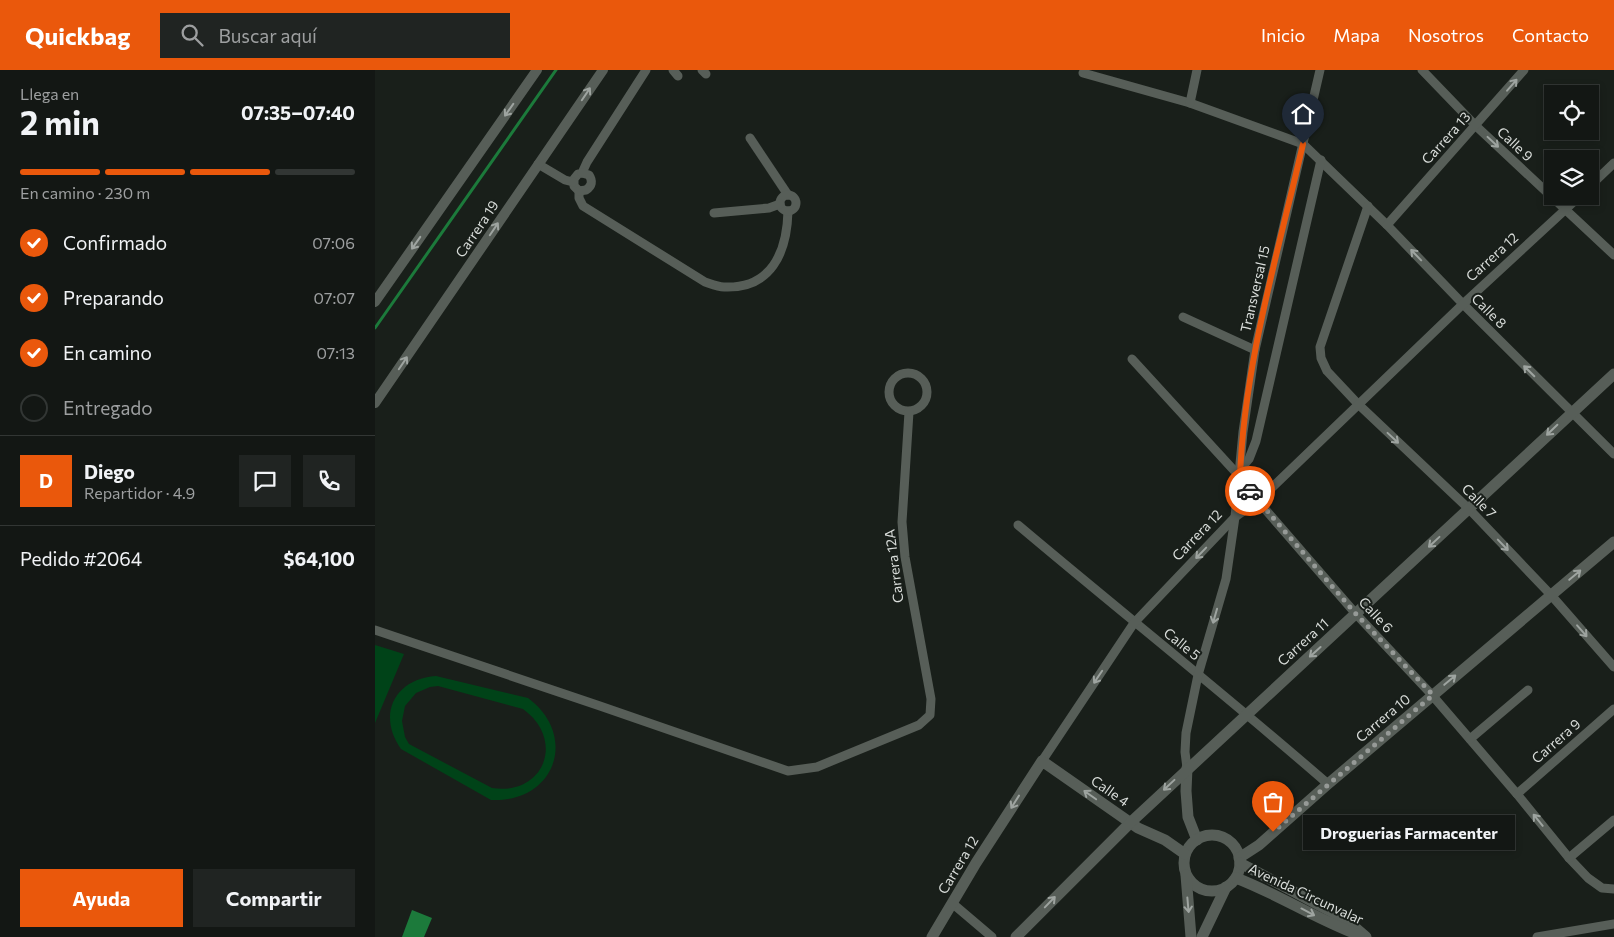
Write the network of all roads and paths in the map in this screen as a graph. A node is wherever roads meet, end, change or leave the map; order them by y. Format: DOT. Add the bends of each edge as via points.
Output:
graph roads {
  1 [pos="537,70"];
  2 [pos="603,70"];
  3 [pos="646,70"];
  4 [pos="1197,70"];
  5 [pos="1320,70"];
  6 [pos="1422,70"];
  7 [pos="1524,70"];
  8 [pos="1083,73"];
  9 [pos="1190,103"];
  10 [pos="1476,126"];
  11 [pos="750,138"];
  12 [pos="1303,144"];
  13 [pos="1321,160"];
  14 [pos="1614,163"];
  15 [pos="538,164"];
  16 [pos="582,173"];
  17 [pos="1599,177"];
  18 [pos="573,182"];
  19 [pos="579,191"];
  20 [pos="787,194"];
  21 [pos="780,204"];
  22 [pos="1570,205"];
  23 [pos="1368,206"];
  24 [pos="1565,210"];
  25 [pos="788,211"];
  26 [pos="713,213"];
  27 [pos="1387,225"];
  28 [pos="1614,255"];
  29 [pos="376,300"];
  30 [pos="1463,304"];
  31 [pos="1183,317"];
  32 [pos="1255,350"];
  33 [pos="1132,359"];
  34 [pos="1614,374"];
  35 [pos="375,403"];
  36 [pos="1358,404"];
  37 [pos="909,412"];
  38 [pos="1571,412"];
  39 [pos="1614,454"];
  40 [pos="1240,474"];
  41 [pos="1258,501"];
  42 [pos="1469,509"];
  43 [pos="1235,517"];
  44 [pos="1018,525"];
  45 [pos="1614,542"];
  46 [pos="1551,595"];
  47 [pos="1356,614"];
  48 [pos="1134,623"];
  49 [pos="375,630"];
  50 [pos="1614,667"];
  51 [pos="1199,675"];
  52 [pos="1528,690"];
  53 [pos="1433,695"];
  54 [pos="1614,709"];
  55 [pos="1247,713"];
  56 [pos="1470,740"];
  57 [pos="1042,761"];
  58 [pos="1187,768"];
  59 [pos="1328,784"];
  60 [pos="1517,794"];
  61 [pos="1614,820"];
  62 [pos="1130,823"];
  63 [pos="1191,846"];
  64 [pos="1569,858"];
  65 [pos="1239,860"];
  66 [pos="1185,873"];
  67 [pos="1236,878"];
  68 [pos="1226,887"];
  69 [pos="1614,889"];
  70 [pos="1289,896"];
  71 [pos="952,904"];
  72 [pos="1614,924"];
  73 [pos="932,937"];
  74 [pos="992,937"];
  75 [pos="1016,937"];
  76 [pos="1191,937"];
  77 [pos="1201,937"];
  78 [pos="1365,937"];
  79 [pos="1537,937"];
  1 -- 29 [label="street, one-way"];
  15 -- 2 [label="street, Carrera 19, one-way"];
  3 -- 16 [label="street"];
  4 -- 9 [label="street"];
  5 -- 12 [label="street, Transversal 15"];
  6 -- 10 [label="street, Calle 9"];
  10 -- 7 [label="street, Carrera 13, one-way"];
  8 -- 9 [label="street"];
  9 -- 12 [label="street"];
  10 -- 24 [label="street, Calle 9, one-way"];
  10 -- 27 [label="street, Carrera 13"];
  11 -- 20 [label="street"];
  12 -- 13 [label="street, Calle 8"];
  12 -- 32 [label="street, Transversal 15"];
  13 -- 23 [label="street, Calle 8"];
  13 -- 40 [label="street" via="1256,440"];
  14 -- 17 [label="street"];
  15 -- 18 [label="street"];
  35 -- 15 [label="street, Carrera 19, one-way"];
  16 -- 18 [label="street" via="575,176"];
  16 -- 19 [label="street" via="589,175 591,185"];
  18 -- 19 [label="street"];
  19 -- 25 [label="street" via="583,206 705,282 722,288 751,285 770,272 786,237"];
  20 -- 21 [label="street"];
  20 -- 25 [label="street" via="797,202 795,208"];
  21 -- 25 [label="street"];
  21 -- 26 [label="street"];
  22 -- 24 [label="street, Carrera 12"];
  23 -- 27 [label="street, Calle 8"];
  23 -- 36 [label="street, Calle 7" via="1320,347 1327,371"];
  24 -- 28 [label="street, Calle 9"];
  24 -- 30 [label="street, Carrera 12"];
  30 -- 27 [label="street, Calle 8, one-way"];
  30 -- 36 [label="street, Carrera 12"];
  38 -- 30 [label="street, Calle 8, one-way"];
  31 -- 32 [label="street"];
  32 -- 40 [label="street, Transversal 15"];
  33 -- 40 [label="street, Calle 6"];
  34 -- 38 [label="main road, Carrera 11"];
  36 -- 41 [label="street, Carrera 12"];
  36 -- 42 [label="street, Calle 7, one-way"];
  37 -- 37 [label="street" via="918,409 927,394 920,377 902,374 889,387 889,396 900,410"];
  37 -- 49 [label="street, Carrera 12A" via="904,549 931,699 930,715 919,725 817,767 788,771"];
  38 -- 39 [label="street, Calle 8"];
  38 -- 42 [label="main road, Carrera 11, one-way"];
  40 -- 41 [label="street, Calle 6"];
  40 -- 43 [label="street, Transversal 15"];
  41 -- 43 [label="street, Carrera 12"];
  41 -- 47 [label="street, Calle 6"];
  42 -- 46 [label="street, Calle 7, one-way"];
  42 -- 47 [label="main road, Carrera 11, one-way"];
  43 -- 48 [label="street, Carrera 12, one-way"];
  43 -- 51 [label="street, one-way" via="1226,579"];
  44 -- 48 [label="street, Calle 5"];
  46 -- 45 [label="main road, Carrera 10, one-way"];
  46 -- 50 [label="street, Calle 7, one-way"];
  53 -- 46 [label="main road, Carrera 10, one-way"];
  47 -- 53 [label="street, Calle 6"];
  47 -- 55 [label="main road, Carrera 11, one-way"];
  48 -- 51 [label="street, Calle 5"];
  48 -- 57 [label="street, Carrera 12, one-way"];
  51 -- 55 [label="street, Calle 5"];
  51 -- 58 [label="street" via="1186,733"];
  52 -- 56 [label="street"];
  53 -- 56 [label="street, Calle 6"];
  53 -- 59 [label="main road, Carrera 10"];
  54 -- 60 [label="street, Carrera 9"];
  55 -- 58 [label="main road, Carrera 11"];
  55 -- 59 [label="street, Calle 5"];
  56 -- 60 [label="street, Calle 6"];
  62 -- 57 [label="main road, Calle 4, one-way"];
  57 -- 71 [label="main road, Carrera 12, one-way"];
  58 -- 62 [label="main road, Carrera 11, one-way"];
  58 -- 63 [label="main road"];
  59 -- 65 [label="main road, Carrera 10"];
  64 -- 60 [label="street, Calle 6, one-way"];
  61 -- 64 [label="street"];
  62 -- 63 [label="main road, Calle 4" via="1165,840"];
  75 -- 62 [label="main road, Carrera 11, one-way"];
  63 -- 65 [label="main road" via="1205,836 1223,838 1236,849"];
  63 -- 66 [label="main road" via="1184,863"];
  64 -- 69 [label="street, Calle 6" via="1602,888"];
  65 -- 67 [label="main road"];
  65 -- 70 [label="main road, Avenida Circunvalar"];
  66 -- 68 [label="main road" via="1198,887 1207,891"];
  66 -- 76 [label="main road, one-way"];
  67 -- 68 [label="main road"];
  67 -- 70 [label="main road, Avenida Circunvalar"];
  68 -- 77 [label="main road"];
  70 -- 78 [label="main road, Avenida Circunvalar" via="1334,926"];
  71 -- 73 [label="main road, Carrera 12"];
  71 -- 74 [label="street"];
  72 -- 79 [label="street"];
}
